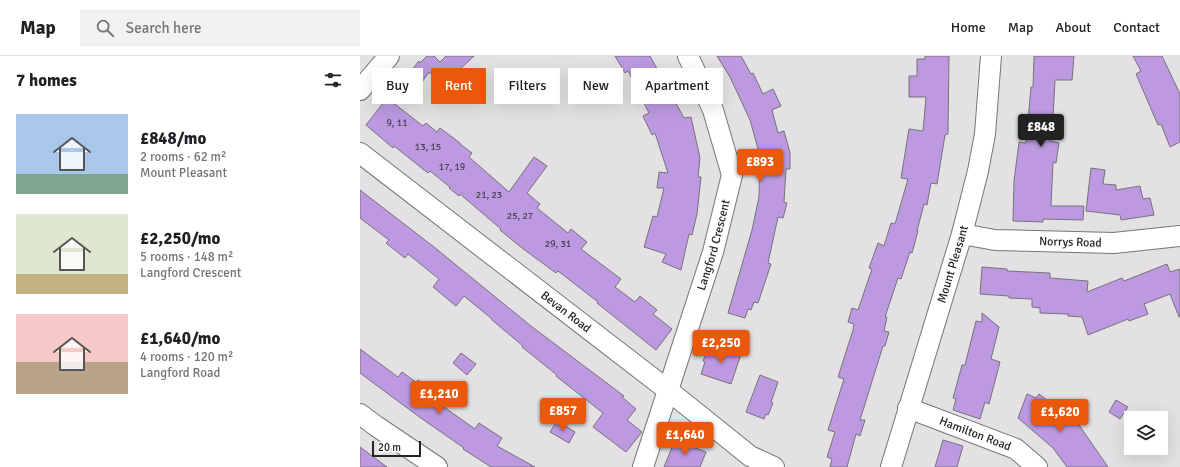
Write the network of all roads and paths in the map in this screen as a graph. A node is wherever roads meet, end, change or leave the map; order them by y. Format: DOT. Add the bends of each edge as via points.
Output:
graph roads {
  1 [pos="389,56"];
  2 [pos="688,56"];
  3 [pos="991,56"];
  4 [pos="360,90"];
  5 [pos="360,153"];
  6 [pos="962,234"];
  7 [pos="1180,236"];
  8 [pos="669,390"];
  9 [pos="908,408"];
  10 [pos="360,414"];
  11 [pos="437,467"];
  12 [pos="644,467"];
  13 [pos="774,467"];
  14 [pos="890,467"];
  15 [pos="1037,467"];
  1 -- 4 [label="street"];
  2 -- 8 [label="street, Langford Crescent" via="713,110 732,175 713,252"];
  3 -- 6 [label="street, Mount Pleasant" via="985,134"];
  5 -- 8 [label="street, Bevan Road"];
  6 -- 7 [label="street, Norrys Road" via="995,240 1114,243"];
  6 -- 9 [label="street, Mount Pleasant"];
  8 -- 12 [label="street, Langford Crescent"];
  8 -- 13 [label="street, Bevan Road" via="750,456"];
  9 -- 14 [label="street, Mount Pleasant"];
  9 -- 15 [label="street, Hamilton Road" via="1016,449"];
  10 -- 11 [label="street"];
}
